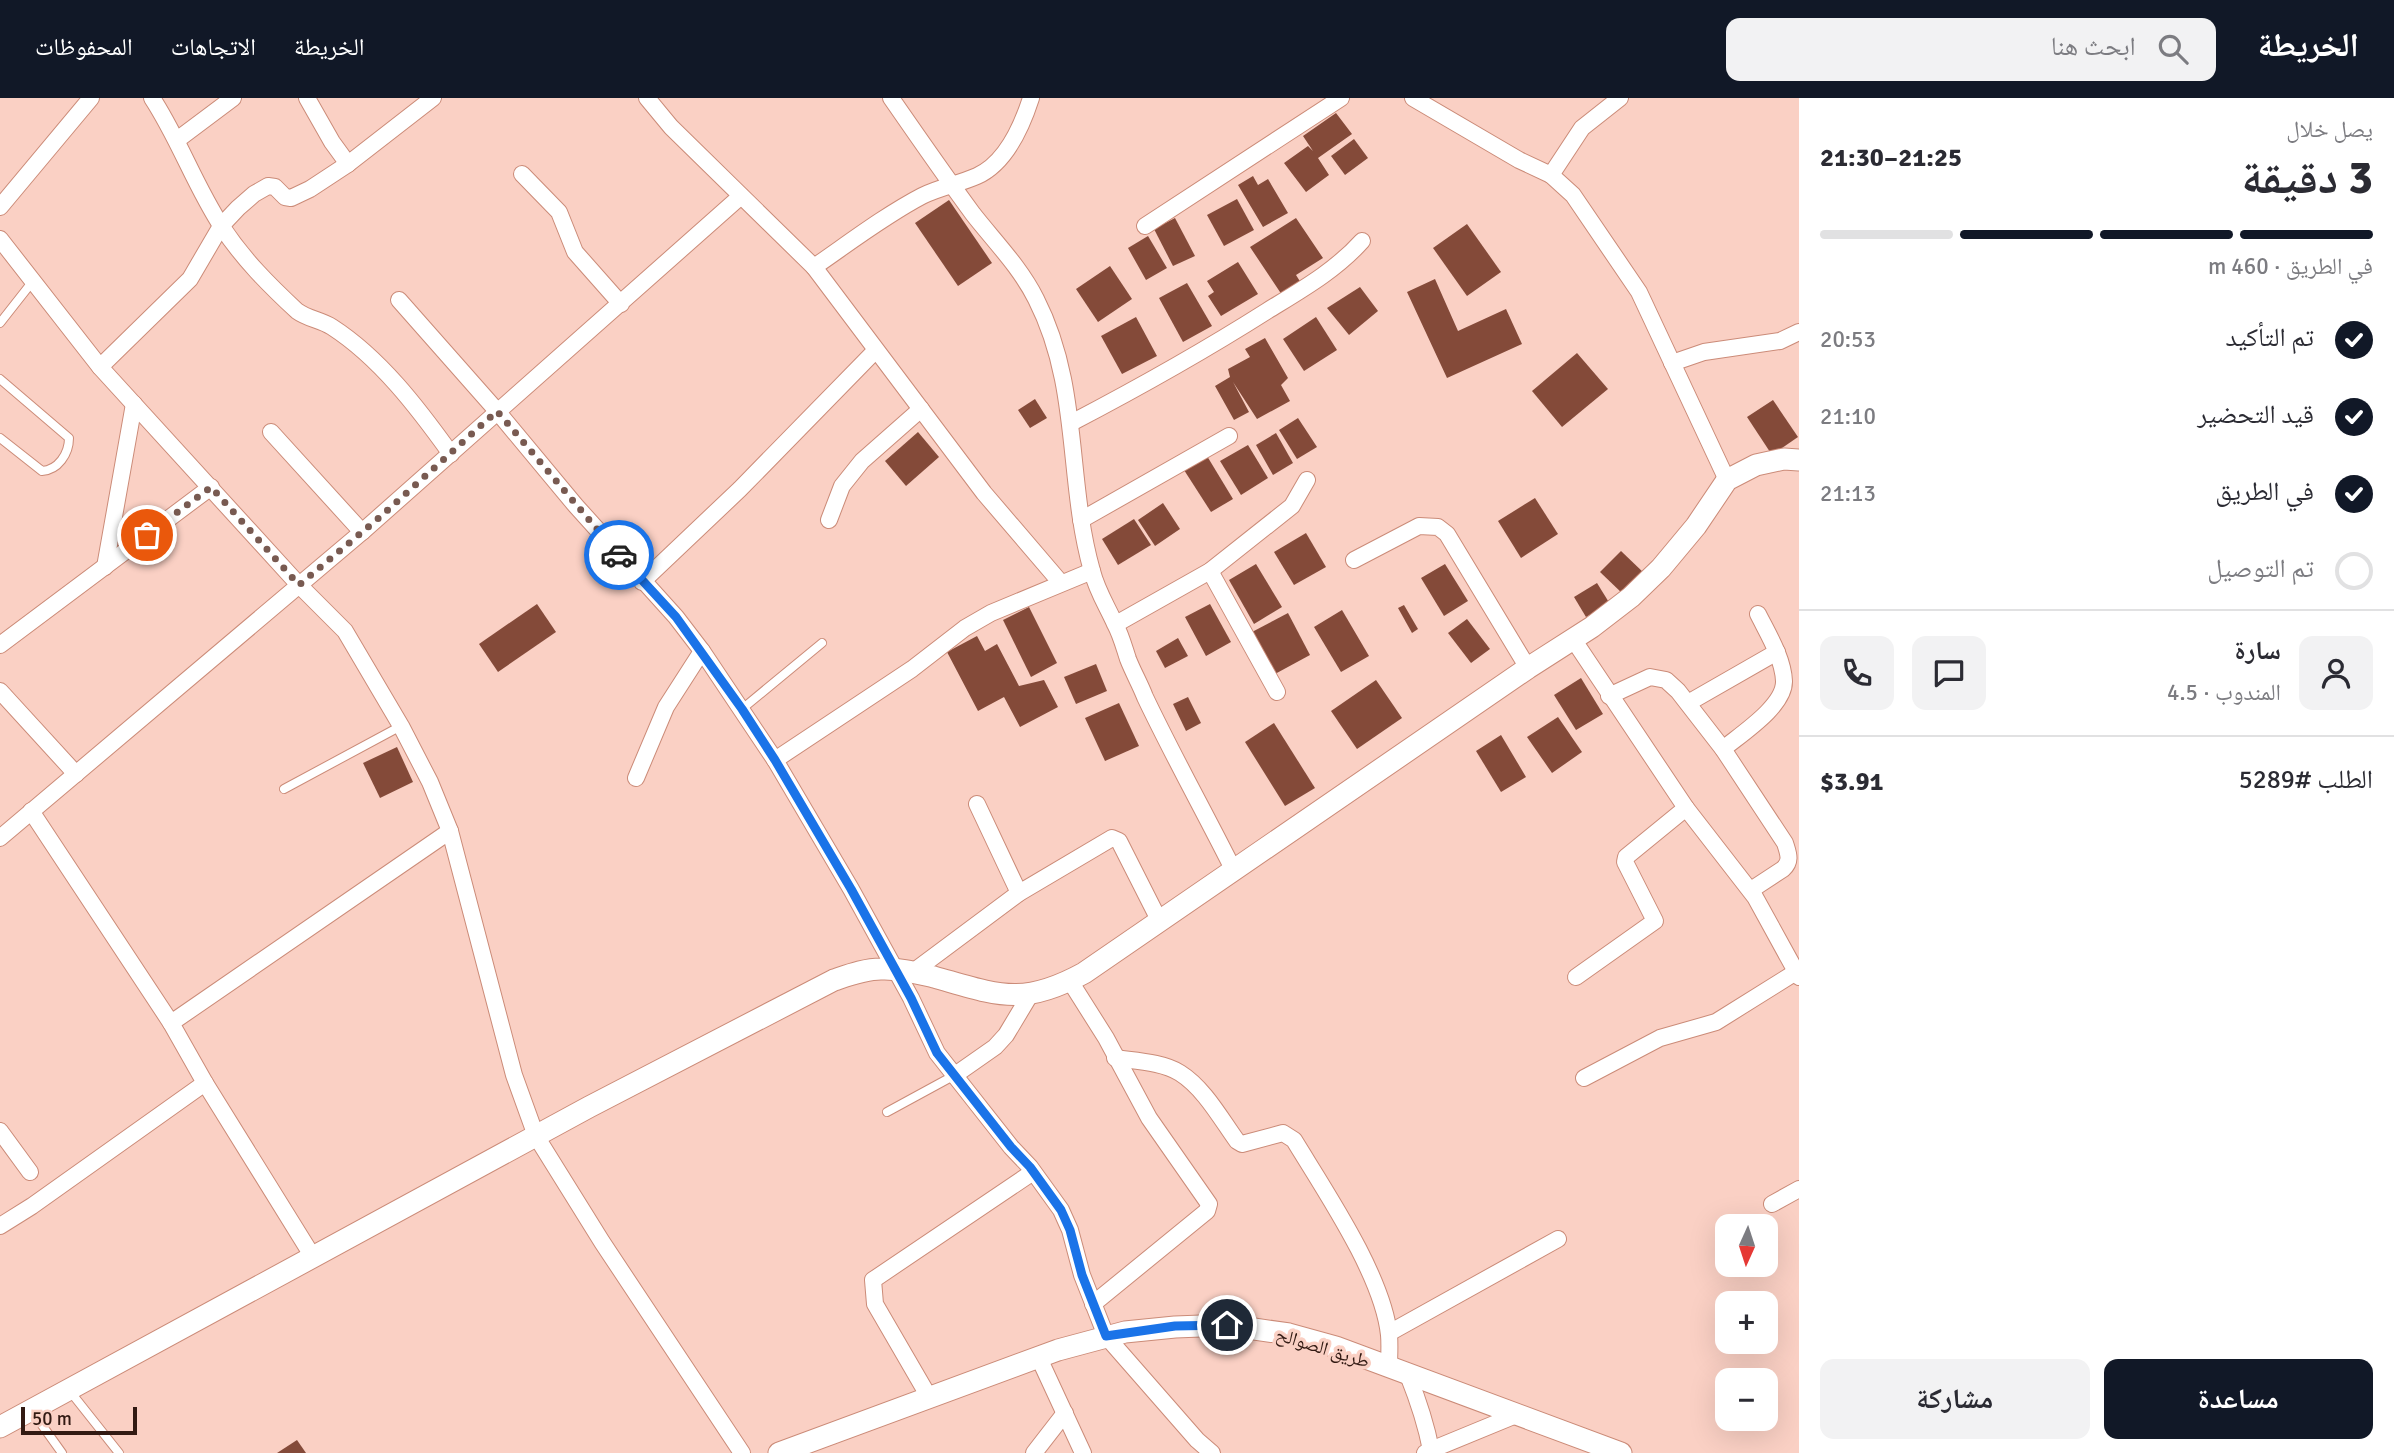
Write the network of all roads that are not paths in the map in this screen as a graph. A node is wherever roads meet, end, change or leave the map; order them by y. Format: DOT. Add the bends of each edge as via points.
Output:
graph roads {
  1 [pos="91,98"];
  2 [pos="152,98"];
  3 [pos="233,98"];
  4 [pos="307,98"];
  5 [pos="433,98"];
  6 [pos="647,98"];
  7 [pos="891,98"];
  8 [pos="1031,98"];
  9 [pos="1341,98"];
  10 [pos="1413,98"];
  11 [pos="1620,98"];
  12 [pos="177,140"];
  13 [pos="348,164"];
  14 [pos="522,174"];
  15 [pos="1550,175"];
  16 [pos="951,184"];
  17 [pos="741,196"];
  18 [pos="0,207"];
  19 [pos="221,226"];
  20 [pos="1145,226"];
  21 [pos="0,239"];
  22 [pos="1362,241"];
  23 [pos="814,267"];
  24 [pos="33,281"];
  25 [pos="399,300"];
  26 [pos="621,304"];
  27 [pos="0,323"];
  28 [pos="1799,332"];
  29 [pos="875,351"];
  30 [pos="1672,363"];
  31 [pos="100,367"];
  32 [pos="0,379"];
  33 [pos="134,404"];
  34 [pos="921,409"];
  35 [pos="497,411"];
  36 [pos="1071,423"];
  37 [pos="271,432"];
  38 [pos="1229,436"];
  39 [pos="0,438"];
  40 [pos="451,454"];
  41 [pos="1799,460"];
  42 [pos="1307,480"];
  43 [pos="1727,480"];
  44 [pos="211,487"];
  45 [pos="829,520"];
  46 [pos="1081,520"];
  47 [pos="362,533"];
  48 [pos="1354,560"];
  49 [pos="105,567"];
  50 [pos="1092,571"];
  51 [pos="1210,571"];
  52 [pos="642,582"];
  53 [pos="1061,583"];
  54 [pos="299,585"];
  55 [pos="1758,614"];
  56 [pos="1116,624"];
  57 [pos="1573,639"];
  58 [pos="822,643"];
  59 [pos="0,645"];
  60 [pos="702,651"];
  61 [pos="1777,652"];
  62 [pos="1528,668"];
  63 [pos="0,691"];
  64 [pos="1277,692"];
  65 [pos="1609,696"];
  66 [pos="1688,703"];
  67 [pos="742,709"];
  68 [pos="401,726"];
  69 [pos="1723,749"];
  70 [pos="775,760"];
  71 [pos="76,774"];
  72 [pos="636,778"];
  73 [pos="284,789"];
  74 [pos="977,804"];
  75 [pos="1686,808"];
  76 [pos="31,811"];
  77 [pos="450,831"];
  78 [pos="0,838"];
  79 [pos="1234,871"];
  80 [pos="1751,890"];
  81 [pos="1019,893"];
  82 [pos="1160,922"];
  83 [pos="903,970"];
  84 [pos="1798,975"];
  85 [pos="1576,977"];
  86 [pos="1070,981"];
  87 [pos="1030,995"];
  88 [pos="171,1023"];
  89 [pos="1115,1058"];
  90 [pos="955,1075"];
  91 [pos="1584,1078"];
  92 [pos="205,1083"];
  93 [pos="887,1112"];
  94 [pos="0,1131"];
  95 [pos="536,1136"];
  96 [pos="30,1172"];
  97 [pos="1033,1172"];
  98 [pos="1799,1189"];
  99 [pos="1772,1204"];
  100 [pos="0,1226"];
  101 [pos="1558,1239"];
  102 [pos="313,1256"];
  103 [pos="1093,1304"];
  104 [pos="1389,1333"];
  105 [pos="1106,1336"];
  106 [pos="1039,1358"];
  107 [pos="1398,1371"];
  108 [pos="69,1390"];
  109 [pos="929,1397"];
  110 [pos="32,1411"];
  111 [pos="1065,1413"];
  112 [pos="1516,1415"];
  113 [pos="0,1427"];
  114 [pos="1429,1452"];
  115 [pos="62,1453"];
  116 [pos="119,1453"];
  117 [pos="742,1453"];
  118 [pos="779,1453"];
  119 [pos="1034,1453"];
  120 [pos="1083,1453"];
  121 [pos="1212,1453"];
  122 [pos="1621,1453"];
  1 -- 18 [label="street"];
  2 -- 12 [label="street"];
  3 -- 12 [label="street"];
  4 -- 13 [label="street"];
  5 -- 13 [label="street"];
  6 -- 17 [label="street"];
  7 -- 16 [label="street"];
  8 -- 16 [label="street" via="1022,124 989,168"];
  9 -- 20 [label="street"];
  10 -- 15 [label="street"];
  11 -- 15 [label="street" via="1582,128"];
  12 -- 19 [label="street"];
  13 -- 19 [label="street" via="297,196 285,197 268,186"];
  14 -- 26 [label="street" via="559,212 575,252"];
  15 -- 30 [label="street" via="1573,195 1639,292"];
  16 -- 23 [label="street" via="888,216"];
  16 -- 36 [label="street" via="1036,298 1060,356"];
  17 -- 23 [label="street"];
  17 -- 26 [label="street"];
  19 -- 31 [label="street" via="190,279"];
  19 -- 40 [label="street" via="247,263 297,312 330,326 374,363"];
  21 -- 24 [label="street"];
  22 -- 36 [label="street" via="1326,274 1249,323 1146,385"];
  23 -- 29 [label="street"];
  24 -- 27 [label="lane"];
  24 -- 31 [label="street"];
  25 -- 35 [label="street"];
  26 -- 35 [label="street"];
  28 -- 30 [label="street" via="1780,341 1704,352"];
  29 -- 34 [label="street"];
  29 -- 52 [label="street"];
  30 -- 43 [label="street"];
  31 -- 33 [label="street"];
  32 -- 39 [label="lane" via="69,438 68,450 56,467 42,471"];
  33 -- 44 [label="street"];
  33 -- 49 [label="street"];
  34 -- 45 [label="street" via="862,461 842,486"];
  34 -- 53 [label="street" via="984,493"];
  35 -- 40 [label="street"];
  35 -- 52 [label="street"];
  36 -- 46 [label="street"];
  37 -- 47 [label="street"];
  38 -- 46 [label="street"];
  40 -- 47 [label="street"];
  41 -- 43 [label="street" via="1756,465"];
  42 -- 51 [label="street" via="1292,506"];
  43 -- 57 [label="street" via="1661,568 1631,597"];
  44 -- 49 [label="street"];
  44 -- 54 [label="street"];
  46 -- 50 [label="street"];
  47 -- 54 [label="street"];
  48 -- 62 [label="street" via="1419,526 1438,527 1447,534"];
  49 -- 59 [label="street"];
  50 -- 53 [label="street"];
  50 -- 56 [label="street"];
  51 -- 56 [label="street"];
  51 -- 64 [label="street"];
  52 -- 60 [label="street"];
  53 -- 70 [label="street" via="990,612"];
  54 -- 68 [label="street" via="345,631"];
  54 -- 71 [label="street"];
  55 -- 61 [label="street"];
  56 -- 79 [label="street" via="1147,701"];
  57 -- 62 [label="street"];
  57 -- 65 [label="street"];
  58 -- 67 [label="lane"];
  60 -- 67 [label="street"];
  60 -- 72 [label="street" via="666,707"];
  61 -- 66 [label="street"];
  61 -- 69 [label="street" via="1784,682 1773,708"];
  62 -- 79 [label="street"];
  63 -- 71 [label="street"];
  65 -- 66 [label="street" via="1650,677 1665,680"];
  65 -- 75 [label="street"];
  66 -- 69 [label="street"];
  67 -- 70 [label="street"];
  68 -- 73 [label="lane"];
  68 -- 77 [label="street"];
  69 -- 80 [label="street" via="1785,843 1789,858 1783,869"];
  70 -- 83 [label="street"];
  71 -- 76 [label="street"];
  74 -- 81 [label="street"];
  75 -- 80 [label="street"];
  75 -- 85 [label="street" via="1626,857 1655,921"];
  76 -- 78 [label="street"];
  76 -- 88 [label="street"];
  77 -- 88 [label="street"];
  77 -- 95 [label="street" via="500,1028"];
  79 -- 82 [label="street"];
  80 -- 84 [label="street"];
  81 -- 82 [label="street" via="1112,838 1119,841"];
  81 -- 83 [label="street"];
  82 -- 86 [label="street"];
  83 -- 87 [label="street" via="982,992"];
  83 -- 90 [label="street" via="937,1053"];
  83 -- 95 [label="street" via="868,970 834,980"];
  84 -- 91 [label="street" via="1716,1022 1660,1038"];
  86 -- 87 [label="street"];
  86 -- 89 [label="street"];
  87 -- 90 [label="street" via="995,1047"];
  88 -- 92 [label="street"];
  89 -- 103 [label="street" via="1209,1207"];
  89 -- 104 [label="street" via="1180,1072 1242,1144 1283,1133 1294,1140 1358,1248"];
  90 -- 93 [label="lane"];
  90 -- 97 [label="street"];
  92 -- 100 [label="street"];
  92 -- 102 [label="street"];
  94 -- 96 [label="street"];
  95 -- 102 [label="street"];
  95 -- 117 [label="street"];
  97 -- 103 [label="street" via="1061,1210"];
  97 -- 109 [label="street" via="873,1280 875,1304"];
  98 -- 99 [label="street"];
  101 -- 104 [label="street"];
  102 -- 108 [label="street"];
  103 -- 105 [label="street"];
  104 -- 107 [label="street"];
  105 -- 106 [label="street, طريق الصوالح"];
  105 -- 107 [label="street, طريق الصوالح" via="1175,1326 1256,1328 1324,1344"];
  105 -- 121 [label="street"];
  106 -- 109 [label="street, طريق الصوالح"];
  106 -- 111 [label="street"];
  107 -- 112 [label="street, طريق الصوالح"];
  107 -- 114 [label="street" via="1421,1407"];
  108 -- 110 [label="street"];
  108 -- 116 [label="lane"];
  109 -- 118 [label="street, طريق الصوالح"];
  110 -- 113 [label="street"];
  110 -- 115 [label="lane"];
  111 -- 119 [label="street"];
  111 -- 120 [label="street"];
  112 -- 114 [label="street"];
  112 -- 122 [label="street, طريق الصوالح"];
}
